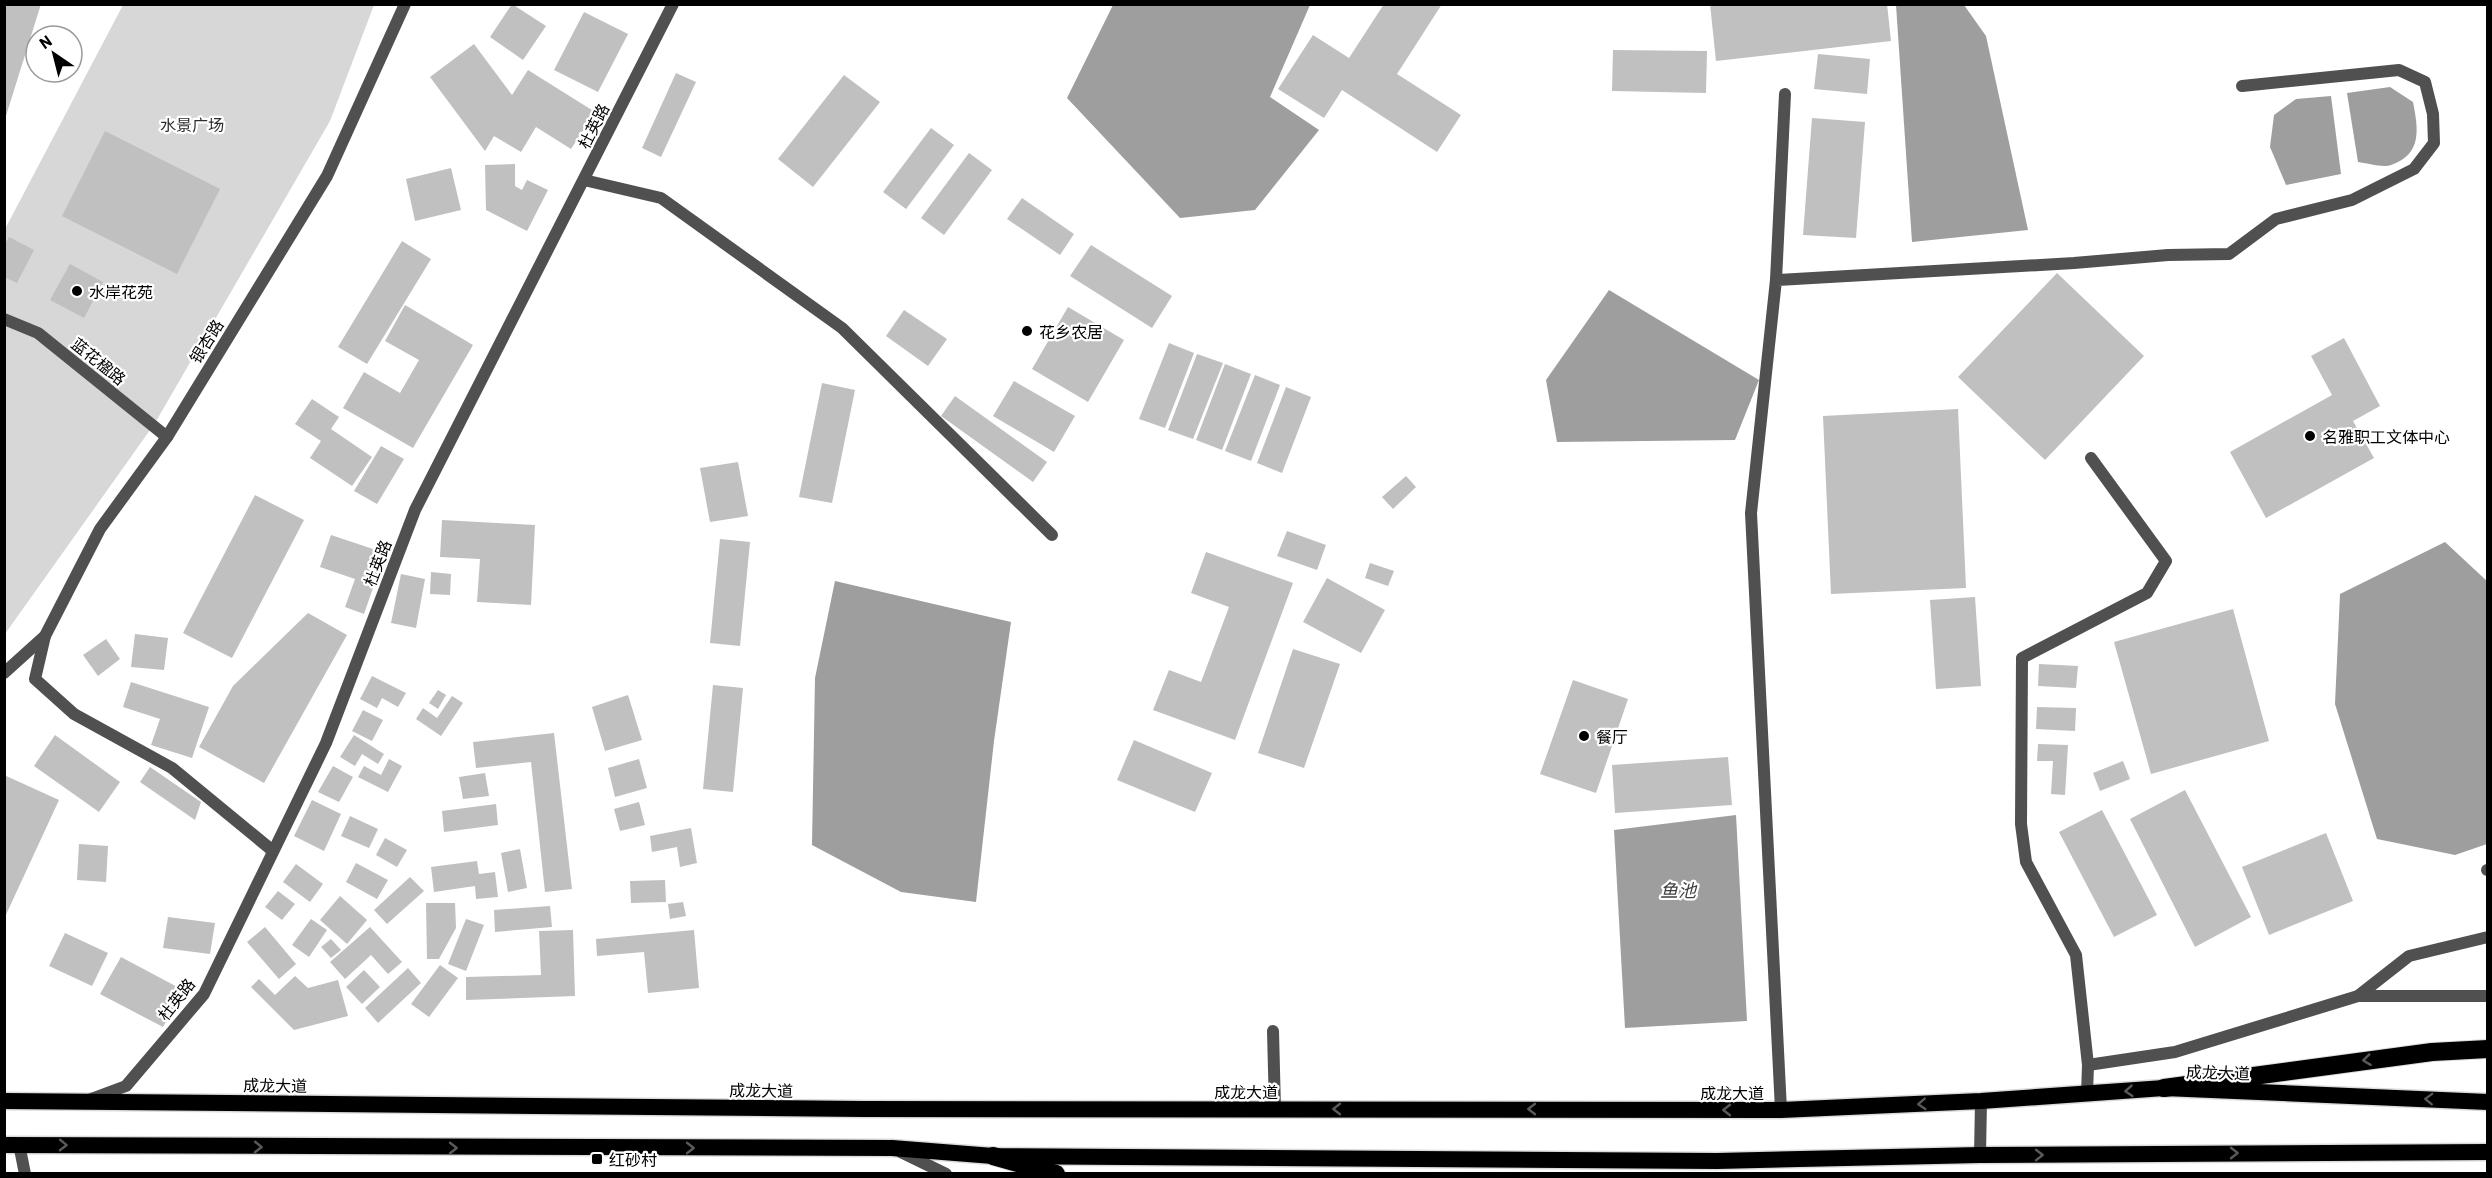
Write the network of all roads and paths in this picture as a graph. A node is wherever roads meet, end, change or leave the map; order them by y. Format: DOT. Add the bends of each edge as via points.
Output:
graph roads {
  1 [pos="405,4"];
  2 [pos="673,4"];
  3 [pos="2242,86"];
  4 [pos="1785,94"];
  5 [pos="584,180"];
  6 [pos="1776,280"];
  7 [pos="4,319"];
  8 [pos="167,437"];
  9 [pos="2091,458"];
  10 [pos="1052,535"];
  11 [pos="45,636"];
  12 [pos="4,674"];
  13 [pos="273,851"];
  14 [pos="2487,937"];
  15 [pos="2358,996"];
  16 [pos="2487,996"];
  17 [pos="1273,1031"];
  18 [pos="2487,1049"];
  19 [pos="2088,1065"];
  20 [pos="2164,1088"];
  21 [pos="2087,1094"];
  22 [pos="4,1101"];
  23 [pos="84,1101"];
  24 [pos="1981,1101"];
  25 [pos="2487,1102"];
  26 [pos="1275,1109"];
  27 [pos="1781,1110"];
  28 [pos="12,1145"];
  29 [pos="892,1148"];
  30 [pos="2487,1152"];
  31 [pos="1980,1155"];
  32 [pos="993,1156"];
  33 [pos="25,1173"];
  34 [pos="945,1173"];
  35 [pos="1056,1173"];
  1 -- 8 [label="street, 银杏路" via="327,176"];
  2 -- 5 [label="street, 杜英路"];
  3 -- 6 [label="street" via="2399,70 2425,82 2433,114 2434,143 2414,168 2352,200 2276,219 2229,254"];
  4 -- 6 [label="street"];
  5 -- 10 [label="street" via="661,198 842,328"];
  5 -- 13 [label="street, 杜英路" via="415,510 326,743"];
  6 -- 27 [label="street" via="1751,513"];
  7 -- 8 [label="street, 蓝花楹路" via="38,333"];
  8 -- 11 [label="street, 银杏路" via="100,529"];
  9 -- 19 [label="street" via="2166,561 2147,592 2022,658 2020,824 2026,862 2076,955"];
  11 -- 12 [label="street, 银杏路"];
  11 -- 13 [label="street" via="36,679 74,714 171,768"];
  13 -- 23 [label="street, 杜英路" via="204,994 126,1086"];
  14 -- 15 [label="street" via="2409,956"];
  15 -- 16 [label="street"];
  15 -- 19 [label="street" via="2175,1052"];
  17 -- 26 [label="street"];
  18 -- 20 [label="highway, one-way" via="2432,1052"];
  19 -- 21 [label="street"];
  20 -- 21 [label="highway, 成龙大道, one-way"];
  25 -- 20 [label="highway, 成龙大道, one-way"];
  21 -- 24 [label="highway, 成龙大道"];
  22 -- 23 [label="highway, 成龙大道"];
  23 -- 26 [label="highway, 成龙大道"];
  24 -- 27 [label="highway, 成龙大道, one-way"];
  24 -- 31 [label="street"];
  27 -- 26 [label="highway, 成龙大道, one-way"];
  28 -- 29 [label="highway, one-way"];
  28 -- 33 [label="street"];
  29 -- 32 [label="highway"];
  29 -- 34 [label="street"];
  31 -- 30 [label="highway, one-way"];
  31 -- 32 [label="highway" via="1717,1161"];
  32 -- 35 [label="highway"];
}
